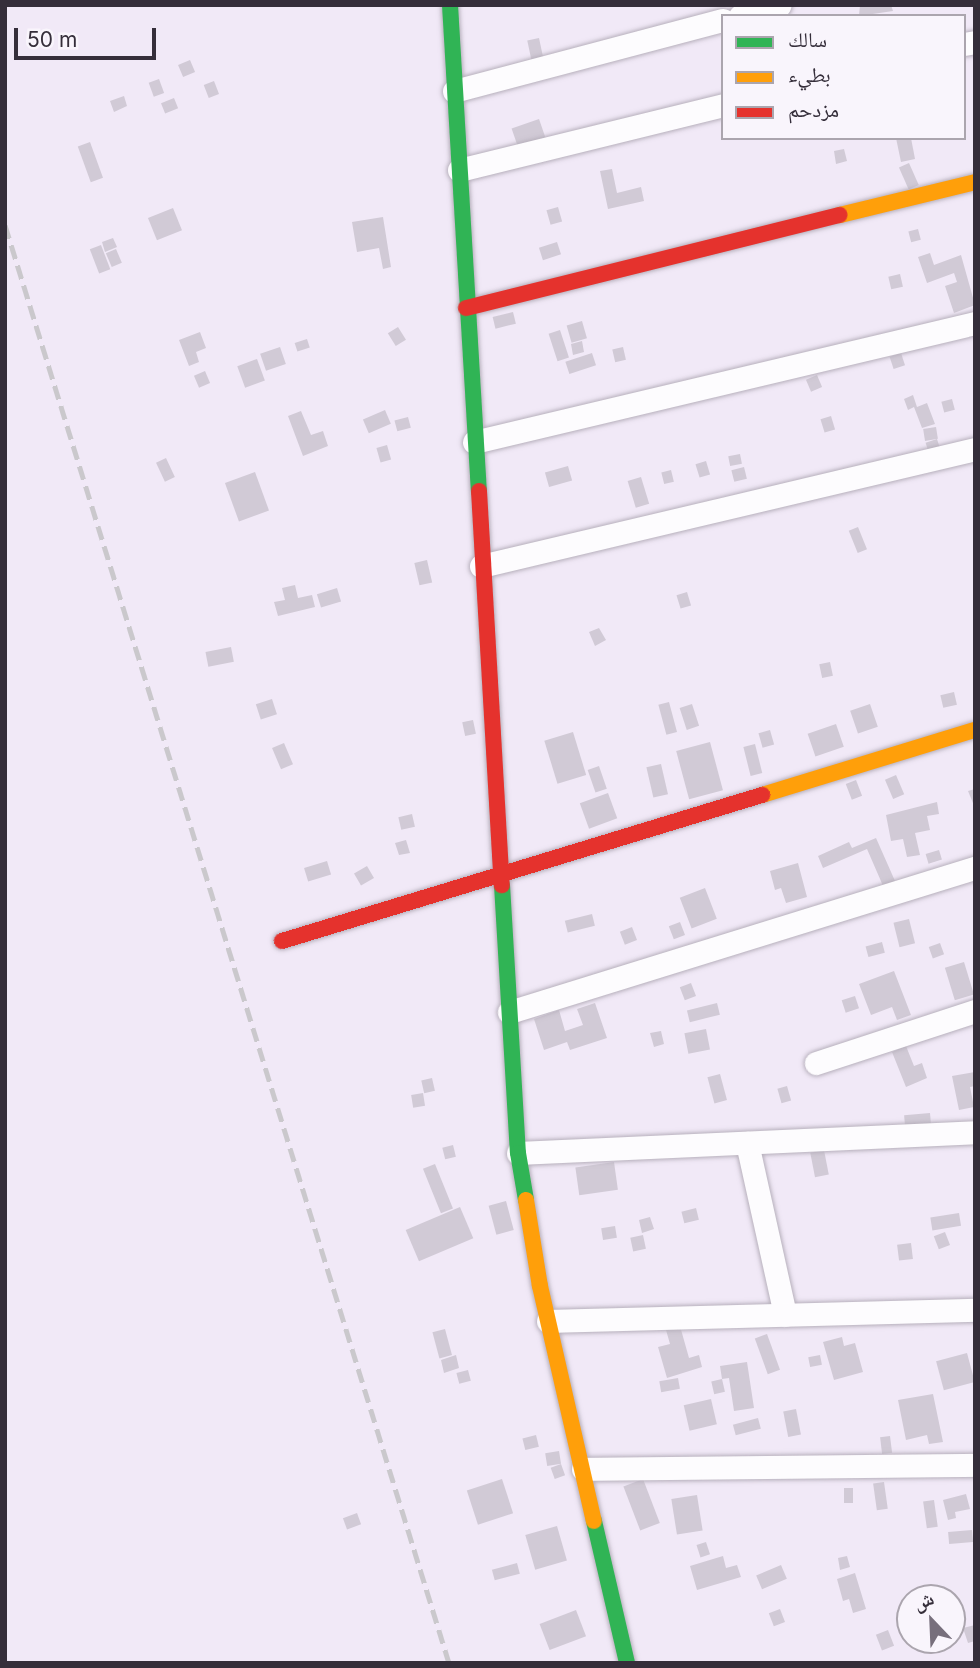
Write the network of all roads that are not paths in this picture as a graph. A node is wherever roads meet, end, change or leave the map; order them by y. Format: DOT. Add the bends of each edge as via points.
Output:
graph roads {
  1 [pos="450,5"];
  2 [pos="780,5"];
  3 [pos="747,14"];
  4 [pos="721,21"];
  5 [pos="454,91"];
  6 [pos="721,105"];
  7 [pos="459,170"];
  8 [pos="975,182"];
  9 [pos="466,308"];
  10 [pos="975,323"];
  11 [pos="474,442"];
  12 [pos="975,449"];
  13 [pos="481,566"];
  14 [pos="975,730"];
  15 [pos="975,869"];
  16 [pos="500,877"];
  17 [pos="282,941"];
  18 [pos="975,1011"];
  19 [pos="509,1012"];
  20 [pos="816,1063"];
  21 [pos="975,1132"];
  22 [pos="747,1143"];
  23 [pos="518,1153"];
  24 [pos="975,1310"];
  25 [pos="785,1315"];
  26 [pos="548,1321"];
  27 [pos="975,1465"];
  28 [pos="583,1469"];
  29 [pos="627,1663"];
  1 -- 5 [label="street"];
  2 -- 3 [label="street"];
  4 -- 5 [label="street"];
  5 -- 7 [label="street"];
  6 -- 7 [label="street"];
  7 -- 9 [label="street"];
  8 -- 9 [label="street"];
  9 -- 11 [label="street"];
  10 -- 11 [label="street"];
  11 -- 13 [label="street"];
  12 -- 13 [label="street"];
  13 -- 16 [label="street"];
  14 -- 16 [label="street"];
  15 -- 19 [label="street"];
  16 -- 17 [label="street"];
  16 -- 19 [label="street"];
  18 -- 20 [label="street"];
  19 -- 23 [label="street"];
  21 -- 22 [label="street"];
  22 -- 23 [label="street"];
  22 -- 25 [label="street"];
  23 -- 26 [label="street"];
  24 -- 25 [label="street"];
  25 -- 26 [label="street"];
  26 -- 28 [label="street"];
  27 -- 28 [label="street"];
  28 -- 29 [label="street"];
}
